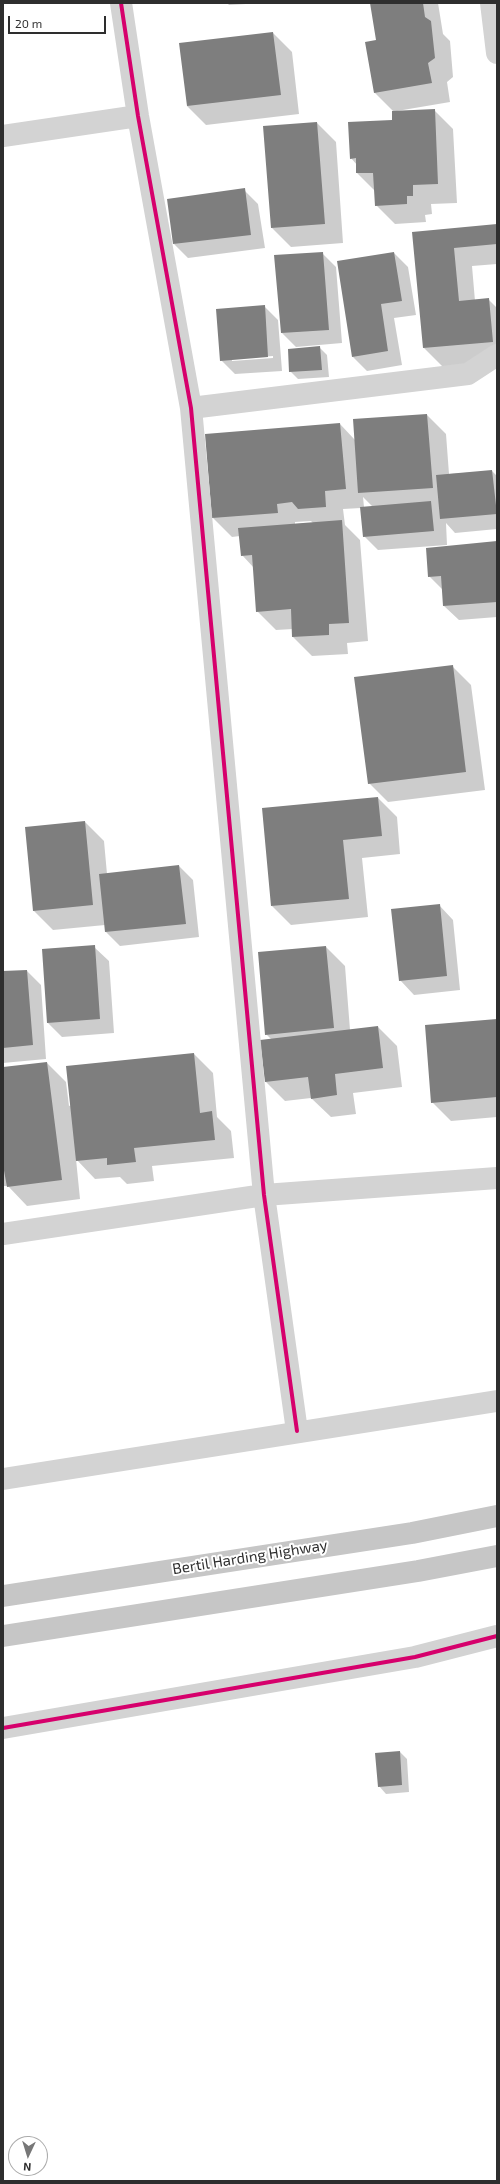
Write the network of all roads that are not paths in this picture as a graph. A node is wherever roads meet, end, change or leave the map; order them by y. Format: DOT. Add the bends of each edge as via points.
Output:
graph roads {
  1 [pos="121,3"];
  2 [pos="491,3"];
  3 [pos="497,53"];
  4 [pos="138,116"];
  5 [pos="3,136"];
  6 [pos="497,355"];
  7 [pos="191,408"];
  8 [pos="497,1178"];
  9 [pos="264,1195"];
  10 [pos="3,1234"];
  11 [pos="497,1401"];
  12 [pos="297,1431"];
  13 [pos="3,1479"];
  14 [pos="497,1516"];
  15 [pos="497,1556"];
  16 [pos="3,1596"];
  17 [pos="3,1636"];
  18 [pos="497,1636"];
  19 [pos="3,1728"];
  1 -- 4 [label="street"];
  2 -- 3 [label="street"];
  4 -- 5 [label="street"];
  4 -- 7 [label="street"];
  6 -- 7 [label="street" via="468,374"];
  7 -- 9 [label="street"];
  8 -- 9 [label="street"];
  9 -- 10 [label="street"];
  9 -- 12 [label="street"];
  11 -- 12 [label="street"];
  12 -- 13 [label="street"];
  14 -- 16 [label="main road, Bertil Harding Highway" via="412,1532"];
  15 -- 17 [label="main road" via="418,1571"];
  18 -- 19 [label="street" via="415,1657"];
}
